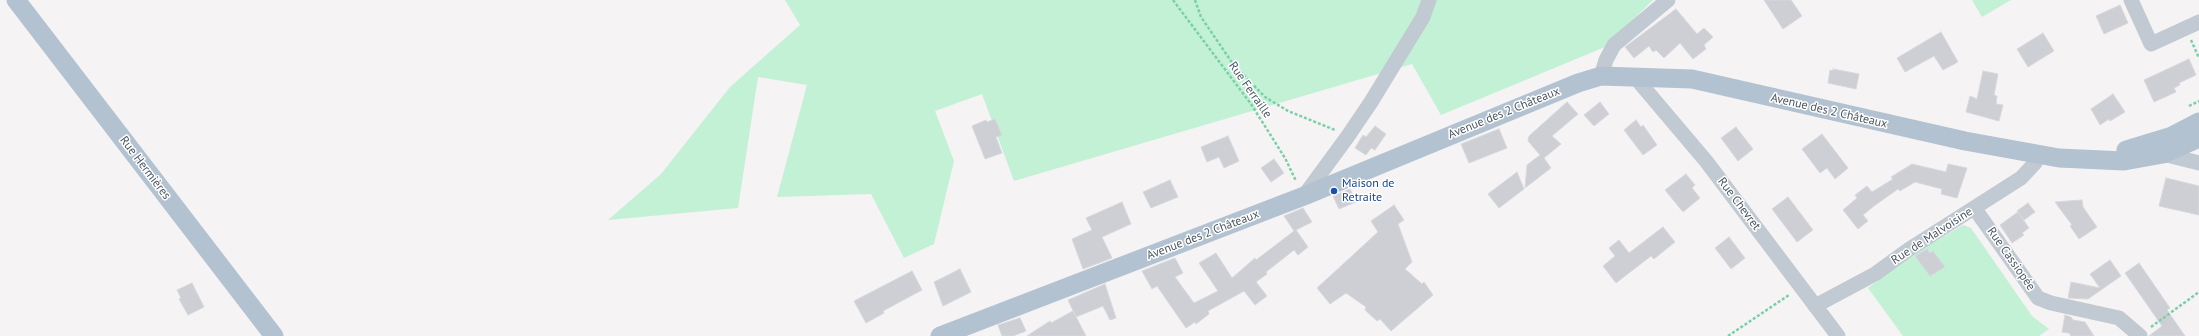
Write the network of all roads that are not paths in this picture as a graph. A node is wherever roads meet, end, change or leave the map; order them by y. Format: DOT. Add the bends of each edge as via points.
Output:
graph roads {
  1 [pos="16,0"];
  2 [pos="1429,0"];
  3 [pos="1668,0"];
  4 [pos="2131,0"];
  5 [pos="2199,22"];
  6 [pos="1601,76"];
  7 [pos="1634,76"];
  8 [pos="2199,122"];
  9 [pos="2199,138"];
  10 [pos="2162,154"];
  11 [pos="2038,155"];
  12 [pos="2094,159"];
  13 [pos="2199,163"];
  14 [pos="1304,196"];
  15 [pos="1975,208"];
  16 [pos="1815,306"];
  17 [pos="274,336"];
  18 [pos="940,336"];
  19 [pos="1838,336"];
  20 [pos="2139,336"];
  1 -- 17 [label="main road, Rue Hermières"];
  2 -- 14 [label="street" via="1423,17 1348,136"];
  3 -- 6 [label="street" via="1614,45"];
  4 -- 5 [label="street" via="2151,44"];
  6 -- 7 [label="main road, Avenue des 2 Châteaux"];
  6 -- 14 [label="main road, Avenue des 2 Châteaux" via="1578,83"];
  7 -- 11 [label="main road, Avenue des 2 Châteaux" via="1692,79 1965,142"];
  7 -- 16 [label="street, Rue Chevret" via="1706,162"];
  8 -- 12 [label="main road, Avenue des 2 Châteaux" via="2172,136"];
  9 -- 10 [label="main road, Avenue des 2 Châteaux"];
  10 -- 12 [label="main road, Avenue des 2 Châteaux" via="2124,161"];
  10 -- 13 [label="street"];
  11 -- 12 [label="main road, Avenue des 2 Châteaux"];
  11 -- 15 [label="street, Rue de Malvoisine" via="2035,163 2021,178"];
  14 -- 18 [label="main road, Avenue des 2 Châteaux"];
  15 -- 16 [label="street, Rue de Malvoisine" via="1875,274"];
  15 -- 20 [label="street, Rue Cassiopée" via="2038,298 2119,318"];
  16 -- 19 [label="street, Rue Chevret"];
}
